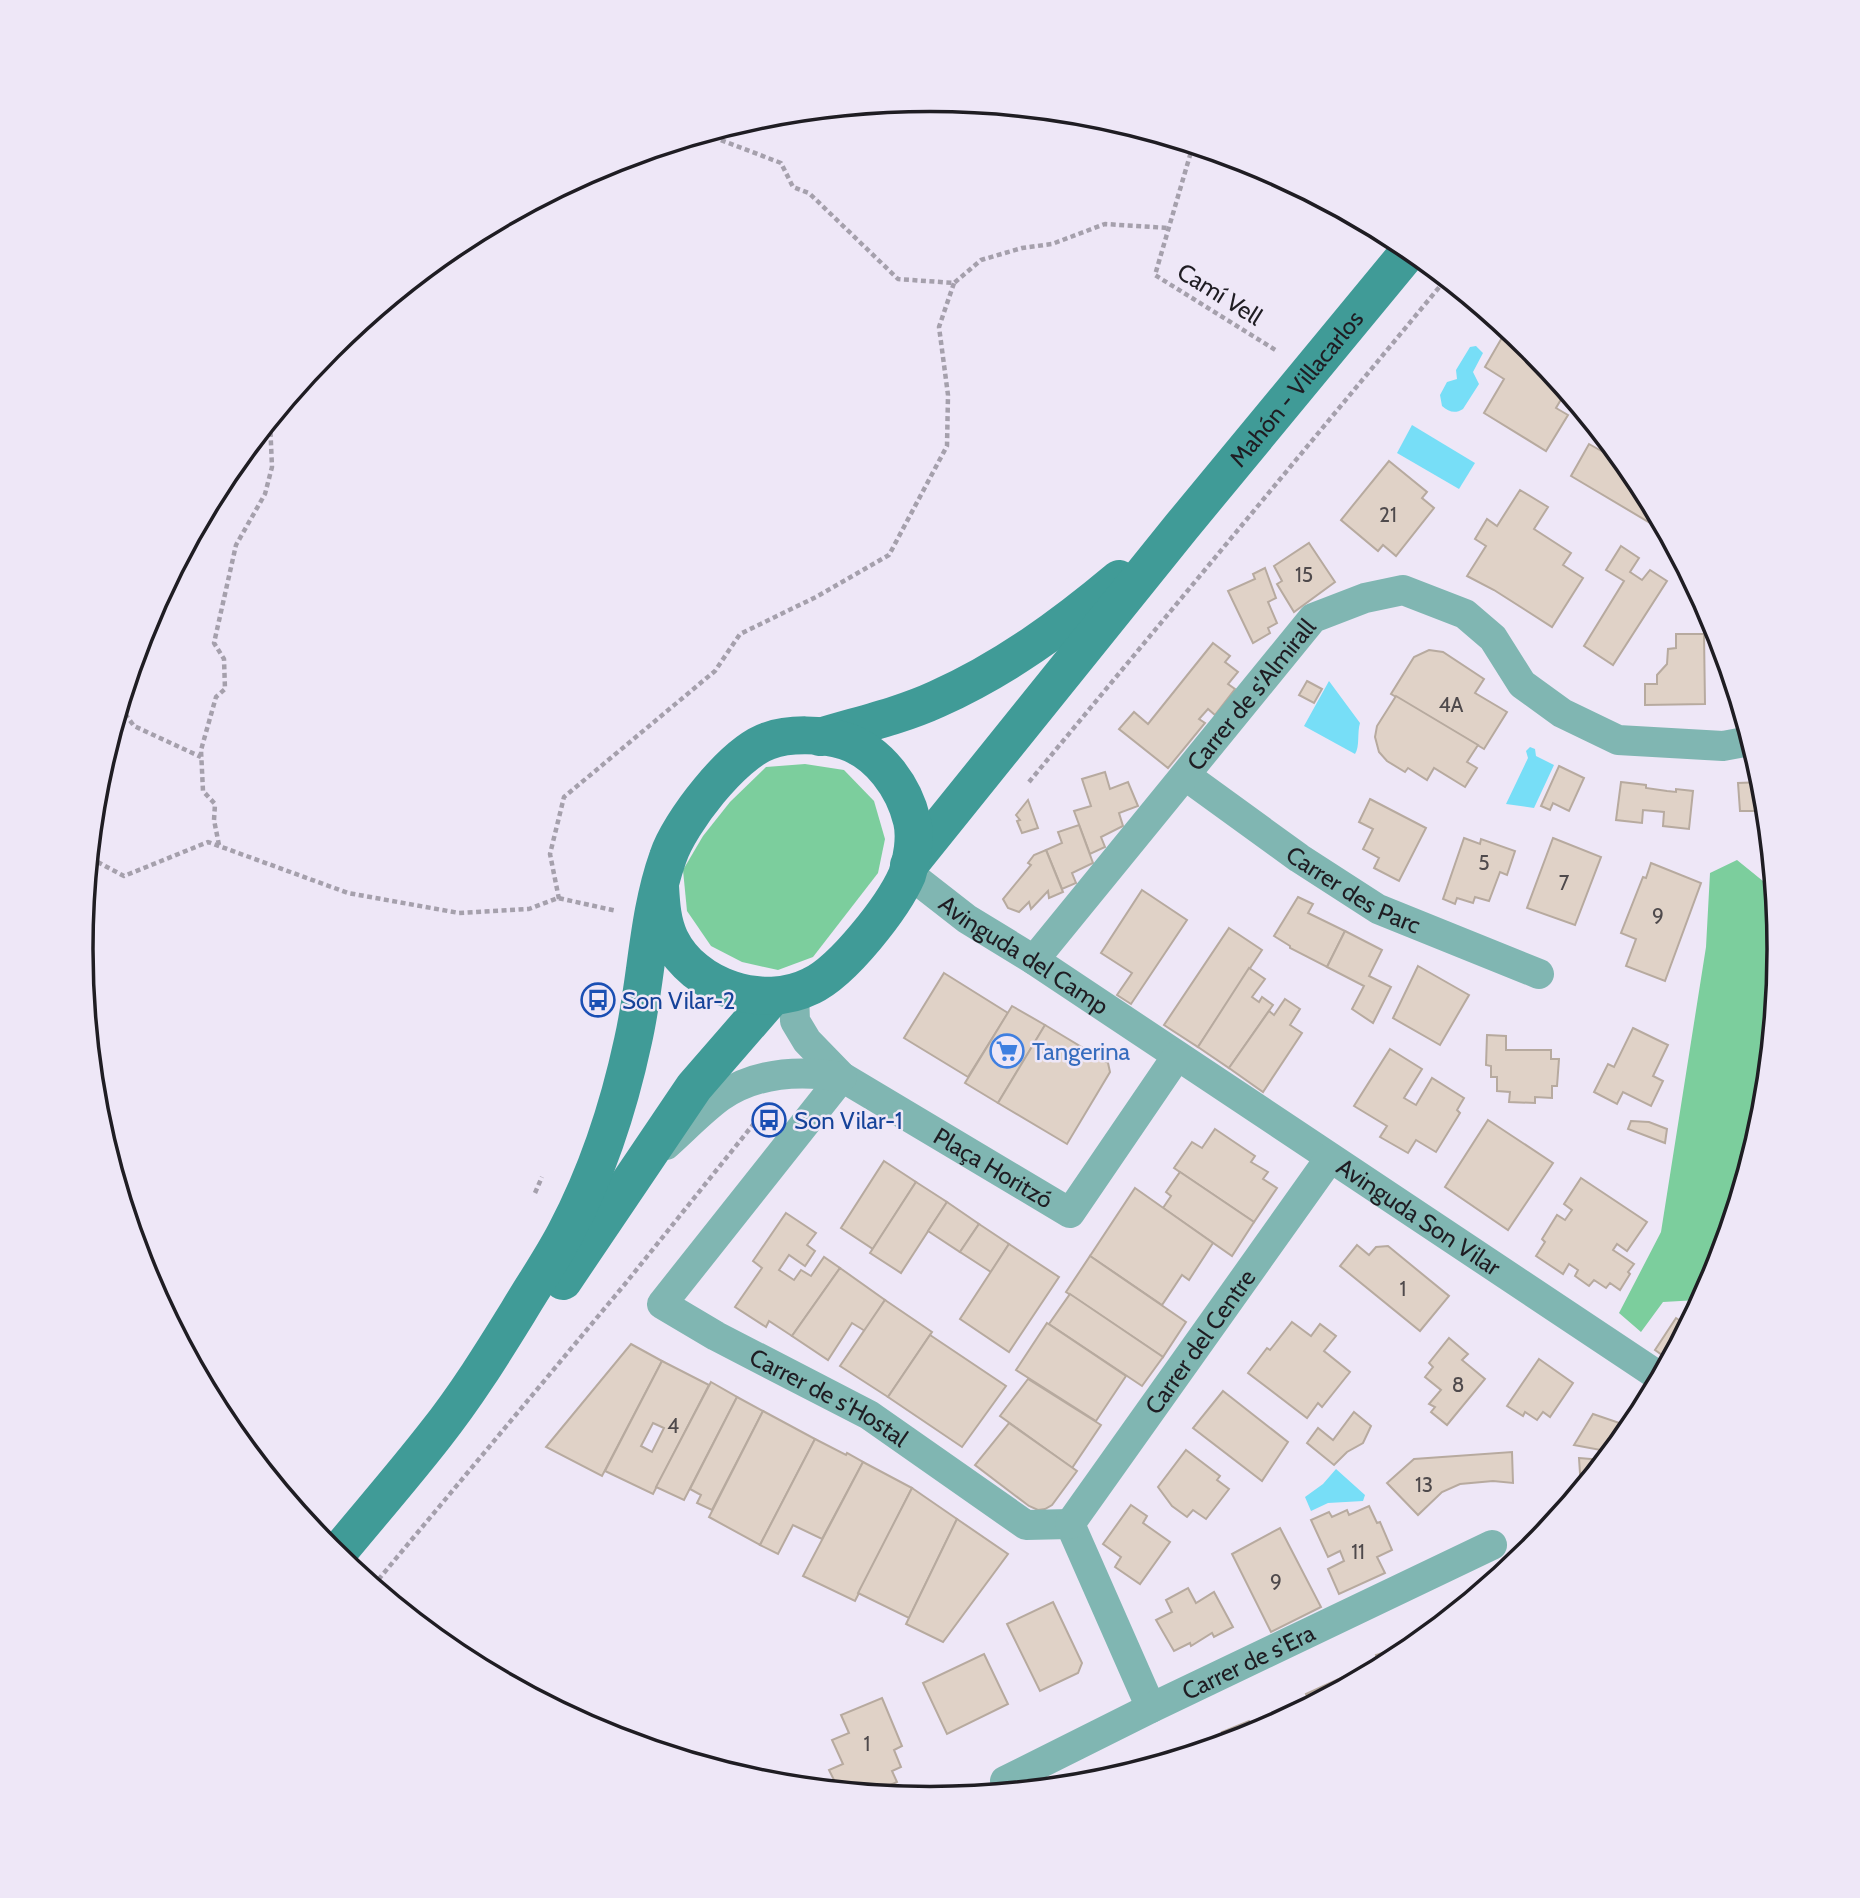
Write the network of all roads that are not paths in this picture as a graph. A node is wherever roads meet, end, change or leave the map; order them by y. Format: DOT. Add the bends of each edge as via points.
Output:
graph roads {
  1 [pos="1403,259"];
  2 [pos="1182,526"];
  3 [pos="820,737"];
  4 [pos="1741,743"];
  5 [pos="1186,775"];
  6 [pos="908,869"];
  7 [pos="656,903"];
  8 [pos="1034,960"];
  9 [pos="1539,974"];
  10 [pos="784,995"];
  11 [pos="1177,1056"];
  12 [pos="842,1077"];
  13 [pos="1330,1158"];
  14 [pos="641,1167"];
  15 [pos="1652,1372"];
  16 [pos="437,1433"];
  17 [pos="1070,1524"];
  18 [pos="1492,1545"];
  19 [pos="343,1546"];
  20 [pos="1151,1708"];
  21 [pos="1005,1781"];
  1 -- 2 [label="main road, Mahón - Villacarlos"];
  2 -- 3 [label="main road" via="1030,649 935,700"];
  2 -- 6 [label="main road"];
  3 -- 6 [label="main road" via="839,739 867,751 897,786 914,827"];
  3 -- 7 [label="main road" via="766,741 732,766 685,822 669,854"];
  4 -- 5 [label="street, Carrer de s'Almirall" via="1723,746 1618,740 1562,713 1522,684 1493,638 1465,614 1403,590 1365,598 1313,618"];
  5 -- 8 [label="street, Carrer de s'Almirall"];
  5 -- 9 [label="street, Carrer des Parc" via="1378,909"];
  6 -- 8 [label="street, Avinguda del Camp" via="967,919"];
  6 -- 10 [label="main road" via="894,898 836,969 814,985"];
  7 -- 10 [label="main road" via="671,941 699,974 747,995"];
  7 -- 16 [label="main road" via="625,1074 586,1190 527,1297"];
  8 -- 11 [label="street, Avinguda del Camp"];
  10 -- 12 [label="street, Plaça Horitzó" via="807,1041"];
  10 -- 14 [label="main road" via="694,1087"];
  11 -- 12 [label="street, Plaça Horitzó" via="1070,1213"];
  11 -- 13 [label="street, Avinguda Son Vilar"];
  12 -- 14 [label="street" via="790,1073 752,1082 721,1097"];
  12 -- 17 [label="street, Carrer de s'Hostal" via="662,1304 869,1415 1026,1525"];
  13 -- 15 [label="street, Avinguda Son Vilar"];
  13 -- 17 [label="street, Carrer del Centre"];
  14 -- 16 [label="main road" via="496,1375"];
  16 -- 19 [label="main road"];
  17 -- 20 [label="street"];
  18 -- 20 [label="street, Carrer de s'Era"];
  20 -- 21 [label="street, Carrer de s'Era"];
}
